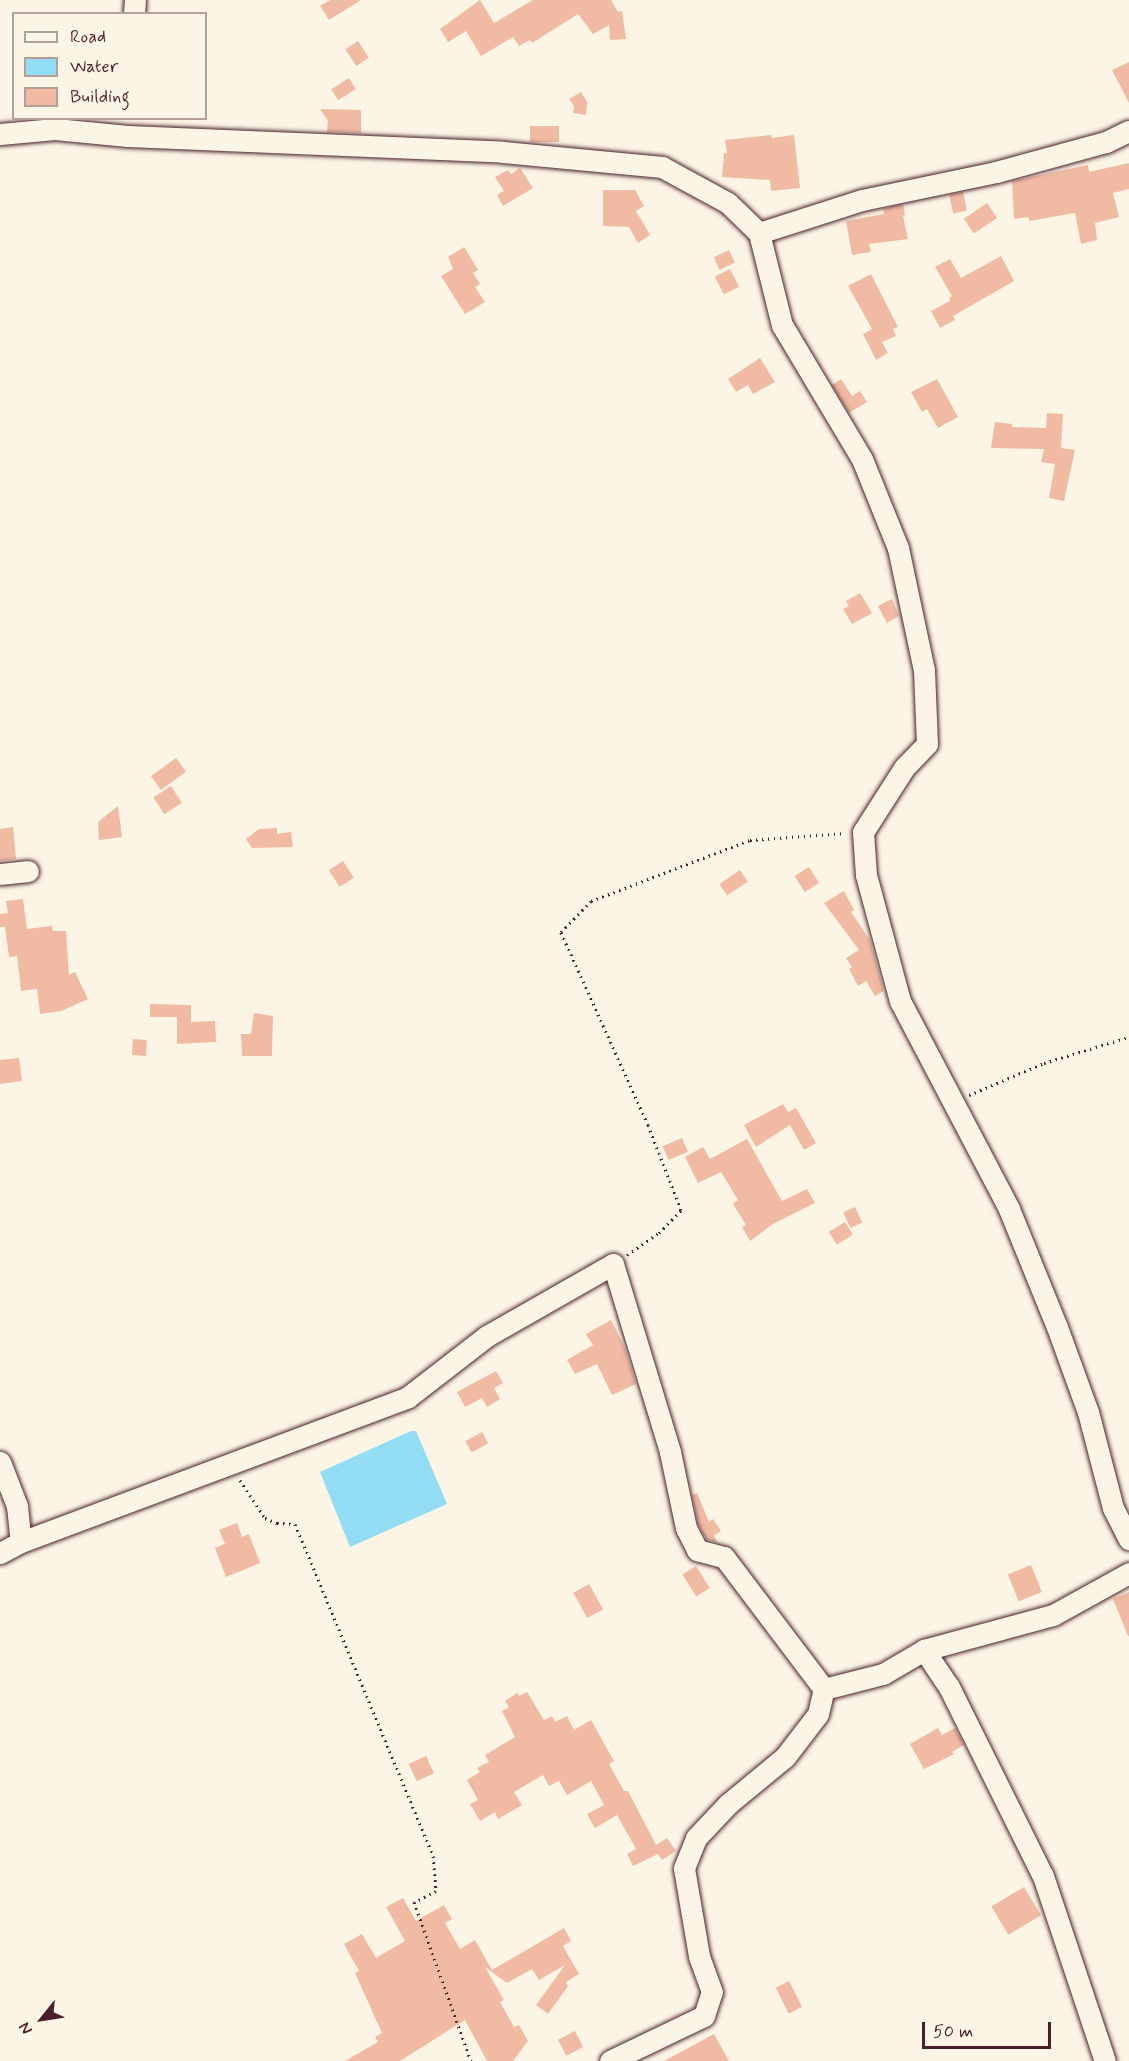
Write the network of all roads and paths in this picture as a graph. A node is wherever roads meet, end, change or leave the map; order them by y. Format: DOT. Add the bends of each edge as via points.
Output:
graph roads {
  1 [pos="94,125"];
  2 [pos="1129,131"];
  3 [pos="0,134"];
  4 [pos="759,233"];
  5 [pos="863,832"];
  6 [pos="28,871"];
  7 [pos="0,874"];
  8 [pos="1129,1037"];
  9 [pos="954,1101"];
  10 [pos="613,1264"];
  11 [pos="0,1462"];
  12 [pos="233,1462"];
  13 [pos="1129,1539"];
  14 [pos="21,1542"];
  15 [pos="0,1553"];
  16 [pos="1129,1573"];
  17 [pos="924,1650"];
  18 [pos="824,1689"];
  19 [pos="471,2061"];
  20 [pos="610,2061"];
  21 [pos="1105,2061"];
  1 -- 3 [label="street"];
  1 -- 4 [label="street" via="128,136 503,152 662,167 728,203"];
  2 -- 4 [label="street" via="1106,142 996,172 862,200"];
  4 -- 5 [label="street" via="782,324 862,459 898,548 924,669 927,744 904,768"];
  5 -- 9 [label="street" via="866,875 900,1001"];
  5 -- 10 [label="path" via="750,840 591,901 561,932 648,1125 681,1210 659,1233"];
  6 -- 7 [label="street"];
  8 -- 9 [label="path" via="1044,1063"];
  9 -- 13 [label="street" via="1009,1209 1057,1327 1088,1412 1113,1508"];
  10 -- 12 [label="street" via="487,1336 408,1397"];
  10 -- 18 [label="street" via="670,1452 686,1528 697,1550 724,1557"];
  11 -- 14 [label="street" via="17,1506"];
  12 -- 14 [label="street"];
  12 -- 19 [label="path" via="265,1518 295,1524 433,1856 436,1891 414,1902"];
  14 -- 15 [label="street"];
  16 -- 17 [label="street" via="1053,1615"];
  17 -- 18 [label="street" via="883,1674"];
  17 -- 21 [label="street" via="949,1687 1043,1876"];
  18 -- 20 [label="street" via="818,1714 785,1757 728,1804 696,1838 684,1868 699,1956 712,1992 704,2016"];
}
